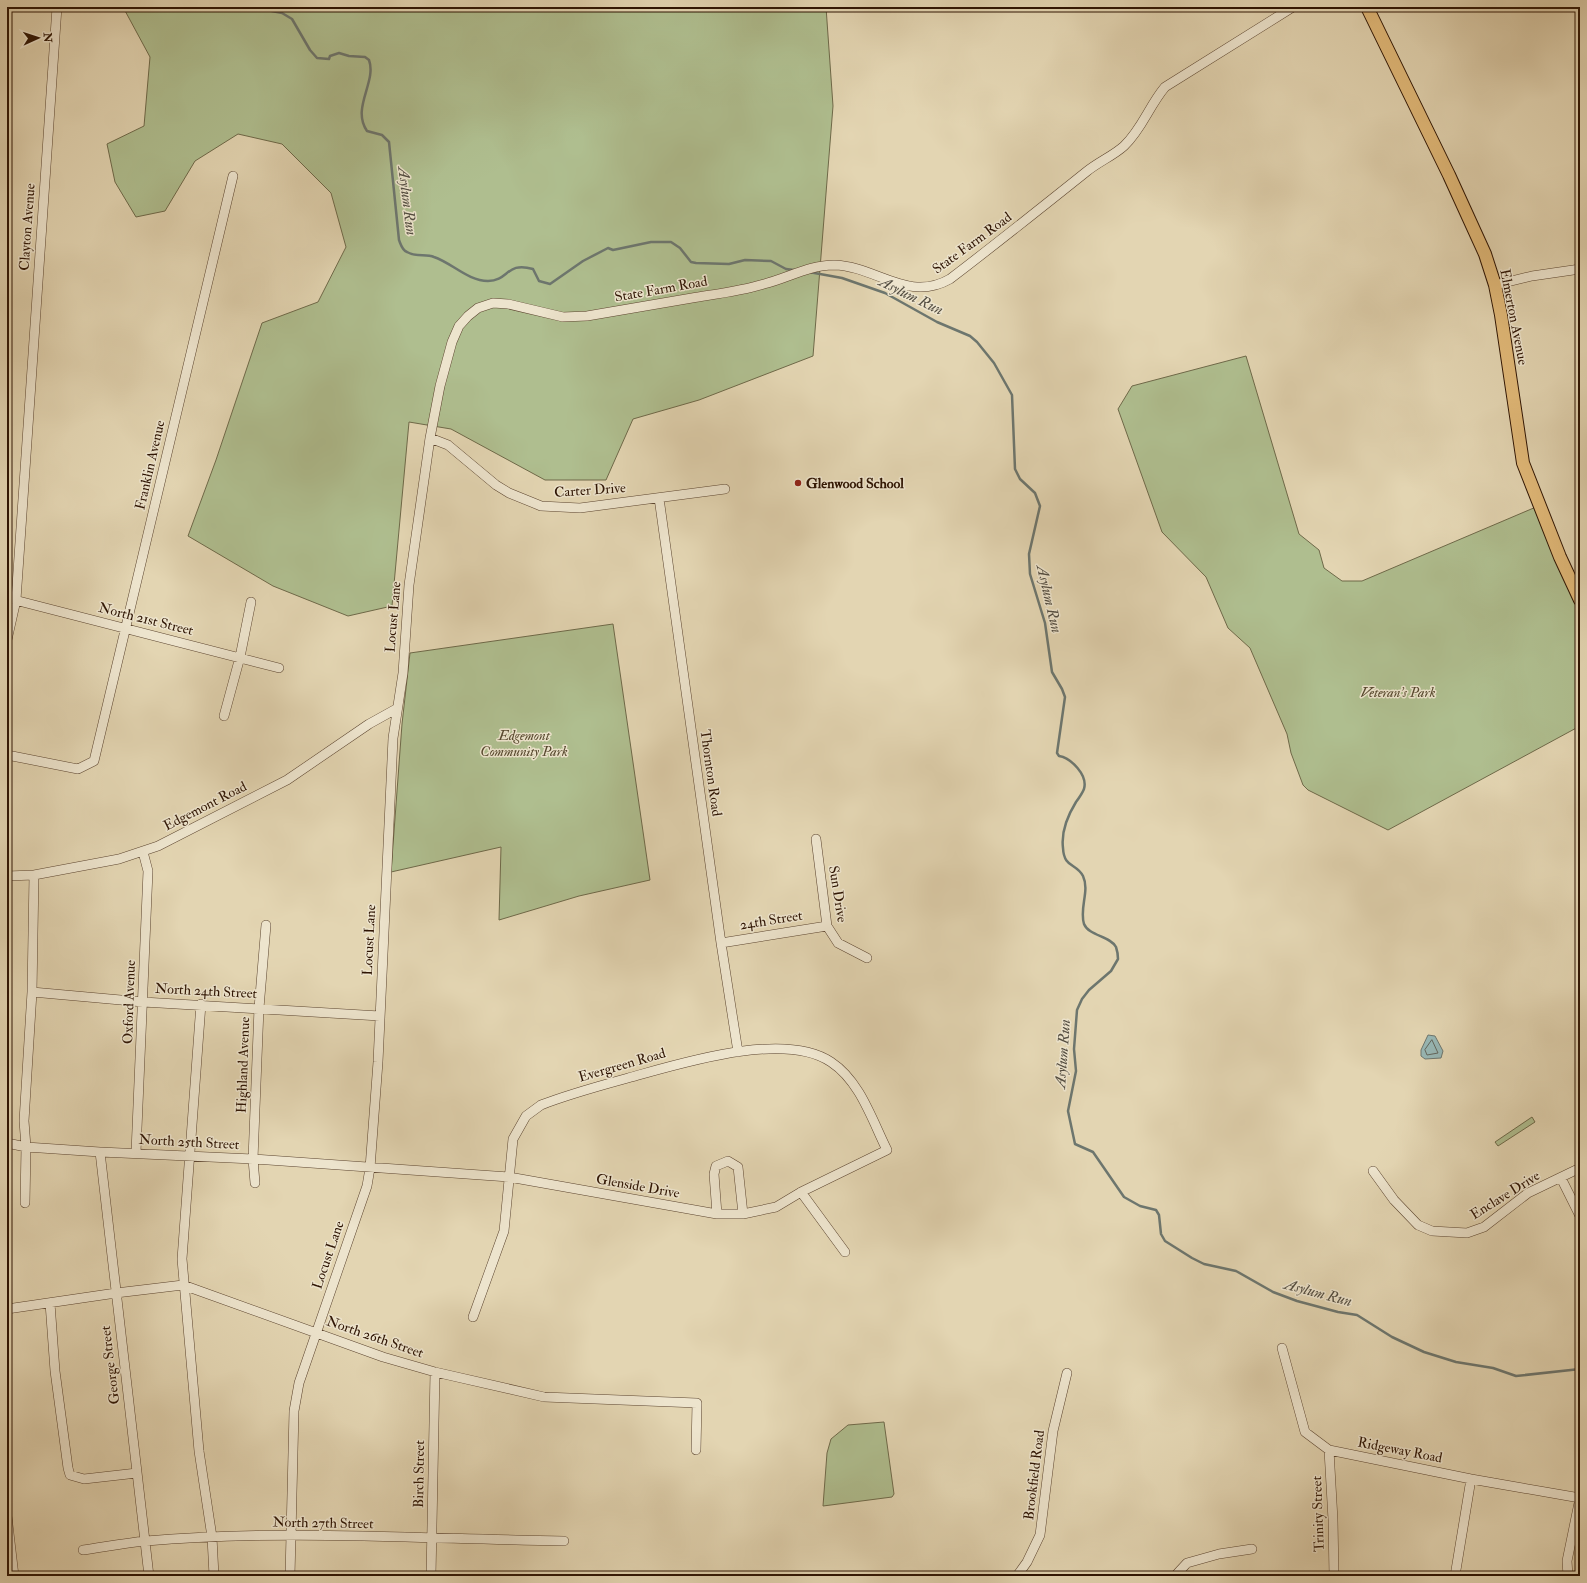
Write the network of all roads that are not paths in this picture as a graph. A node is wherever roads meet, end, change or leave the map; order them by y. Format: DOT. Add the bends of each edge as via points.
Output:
graph roads {
  1 [pos="57,7"];
  2 [pos="1293,7"];
  3 [pos="1367,7"];
  4 [pos="233,176"];
  5 [pos="1580,270"];
  6 [pos="1494,285"];
  7 [pos="478,308"];
  8 [pos="430,438"];
  9 [pos="725,489"];
  10 [pos="659,498"];
  11 [pos="11,599"];
  12 [pos="1580,600"];
  13 [pos="252,602"];
  14 [pos="126,628"];
  15 [pos="7,640"];
  16 [pos="240,657"];
  17 [pos="278,668"];
  18 [pos="396,709"];
  19 [pos="224,716"];
  20 [pos="7,755"];
  21 [pos="816,839"];
  22 [pos="144,852"];
  23 [pos="34,875"];
  24 [pos="7,876"];
  25 [pos="266,925"];
  26 [pos="827,926"];
  27 [pos="721,943"];
  28 [pos="867,958"];
  29 [pos="32,992"];
  30 [pos="143,1002"];
  31 [pos="201,1004"];
  32 [pos="259,1008"];
  33 [pos="380,1016"];
  34 [pos="738,1052"];
  35 [pos="7,1143"];
  36 [pos="26,1147"];
  37 [pos="887,1150"];
  38 [pos="100,1152"];
  39 [pos="136,1152"];
  40 [pos="190,1157"];
  41 [pos="253,1159"];
  42 [pos="370,1168"];
  43 [pos="1580,1168"];
  44 [pos="1373,1171"];
  45 [pos="509,1177"];
  46 [pos="1561,1178"];
  47 [pos="255,1183"];
  48 [pos="801,1192"];
  49 [pos="25,1203"];
  50 [pos="717,1214"];
  51 [pos="743,1214"];
  52 [pos="1580,1216"];
  53 [pos="845,1252"];
  54 [pos="183,1285"];
  55 [pos="116,1293"];
  56 [pos="50,1303"];
  57 [pos="7,1309"];
  58 [pos="473,1317"];
  59 [pos="317,1333"];
  60 [pos="1282,1348"];
  61 [pos="435,1372"];
  62 [pos="1068,1373"];
  63 [pos="696,1450"];
  64 [pos="1329,1450"];
  65 [pos="137,1473"];
  66 [pos="1471,1479"];
  67 [pos="1580,1498"];
  68 [pos="7,1516"];
  69 [pos="291,1536"];
  70 [pos="212,1537"];
  71 [pos="432,1539"];
  72 [pos="145,1541"];
  73 [pos="564,1541"];
  74 [pos="1252,1549"];
  75 [pos="83,1550"];
  76 [pos="14,1576"];
  77 [pos="149,1576"];
  78 [pos="214,1576"];
  79 [pos="290,1576"];
  80 [pos="431,1576"];
  81 [pos="890,1576"];
  82 [pos="900,1576"];
  83 [pos="1017,1576"];
  84 [pos="1175,1576"];
  85 [pos="1334,1576"];
  86 [pos="1455,1576"];
  87 [pos="1568,1576"];
  1 -- 11 [label="street, Clayton Avenue"];
  2 -- 7 [label="street, State Farm Road" via="1165,87 1153,101 1137,132 1122,147 1087,170 1048,204 938,286 913,288 851,267 835,265 810,268 764,284 730,292 587,316 564,317 508,304"];
  3 -- 6 [label="main road, Elmerton Avenue" via="1468,214 1485,254"];
  4 -- 14 [label="street, Franklin Avenue"];
  5 -- 6 [label="street" via="1532,276"];
  6 -- 12 [label="main road, Elmerton Avenue" via="1501,314 1523,463"];
  7 -- 8 [label="street, Locust Lane" via="459,326 452,342"];
  8 -- 10 [label="street, Carter Drive" via="448,445 508,494 541,506 580,508"];
  8 -- 18 [label="street, Locust Lane" via="409,585 402,673"];
  9 -- 10 [label="street, Carter Drive"];
  10 -- 27 [label="street, Thornton Road"];
  11 -- 14 [label="street, North 21st Street"];
  11 -- 15 [label="street, Clayton Avenue"];
  13 -- 16 [label="street"];
  14 -- 16 [label="street, North 21st Street"];
  14 -- 20 [label="street, Franklin Avenue" via="94,761 78,769"];
  16 -- 17 [label="street, North 21st Street"];
  16 -- 19 [label="street"];
  18 -- 22 [label="street, Edgemont Road" via="369,724 287,780"];
  18 -- 33 [label="street, Locust Lane"];
  21 -- 26 [label="street, Sun Drive"];
  22 -- 23 [label="street, Edgemont Road"];
  22 -- 30 [label="street, Oxford Avenue" via="148,871"];
  23 -- 24 [label="street, Edgemont Road"];
  23 -- 29 [label="street"];
  25 -- 32 [label="street, Highland Avenue"];
  26 -- 27 [label="street, 24th Street"];
  26 -- 28 [label="street, Sun Drive" via="838,943"];
  27 -- 34 [label="street, Thornton Road"];
  29 -- 30 [label="street, North 24th Street"];
  29 -- 36 [label="street" via="24,1121"];
  30 -- 31 [label="street, North 24th Street"];
  30 -- 39 [label="street, Oxford Avenue"];
  31 -- 32 [label="street, North 24th Street"];
  31 -- 40 [label="street"];
  32 -- 33 [label="street, North 24th Street"];
  32 -- 41 [label="street, Highland Avenue"];
  33 -- 42 [label="street, Locust Lane"];
  34 -- 37 [label="street, Evergreen Road" via="789,1049 812,1052 831,1062 849,1076"];
  34 -- 45 [label="street, Evergreen Road" via="695,1059 541,1104 526,1116 513,1138"];
  35 -- 36 [label="street, North 25th Street"];
  36 -- 38 [label="street, North 25th Street"];
  36 -- 49 [label="street"];
  37 -- 48 [label="street, Glenside Drive"];
  38 -- 39 [label="street, North 25th Street"];
  38 -- 55 [label="street, George Street"];
  39 -- 40 [label="street, North 25th Street"];
  40 -- 41 [label="street, North 25th Street"];
  40 -- 54 [label="street" via="182,1259"];
  41 -- 42 [label="street, North 25th Street"];
  41 -- 47 [label="street, Highland Avenue"];
  42 -- 45 [label="street, Glenside Drive"];
  42 -- 59 [label="street, Locust Lane" via="367,1186"];
  43 -- 46 [label="street, Enclave Drive"];
  44 -- 46 [label="street, Enclave Drive" via="1394,1200 1418,1225 1432,1231 1450,1233 1468,1233 1484,1227 1528,1194"];
  45 -- 50 [label="street, Glenside Drive"];
  45 -- 58 [label="street, Evergreen Road" via="504,1231"];
  46 -- 52 [label="street"];
  48 -- 51 [label="street, Glenside Drive" via="776,1207"];
  48 -- 53 [label="street"];
  50 -- 51 [label="street, Glenside Drive"];
  50 -- 51 [label="street" via="714,1174 716,1166 728,1161 738,1167"];
  54 -- 55 [label="street, North 26th Street"];
  54 -- 59 [label="street, North 26th Street"];
  54 -- 70 [label="street" via="200,1451"];
  55 -- 56 [label="street, North 26th Street"];
  55 -- 65 [label="street, George Street"];
  56 -- 57 [label="street, North 26th Street"];
  56 -- 65 [label="street" via="55,1370 70,1475 84,1479"];
  59 -- 61 [label="street, North 26th Street" via="383,1357"];
  59 -- 69 [label="street, Locust Lane" via="299,1383 294,1411"];
  60 -- 64 [label="street, Ridgeway Road" via="1305,1432"];
  61 -- 63 [label="street, North 26th Street" via="544,1397 697,1403"];
  61 -- 71 [label="street, Birch Street"];
  62 -- 83 [label="street, Brookfield Road" via="1053,1431 1040,1535"];
  64 -- 66 [label="street, Ridgeway Road"];
  64 -- 85 [label="street, Trinity Street"];
  65 -- 72 [label="street, George Street"];
  66 -- 67 [label="street, Ridgeway Road"];
  66 -- 86 [label="street"];
  67 -- 87 [label="street" via="1567,1561"];
  68 -- 76 [label="street"];
  69 -- 70 [label="street, North 27th Street"];
  69 -- 71 [label="street, North 27th Street"];
  69 -- 79 [label="street, Locust Lane"];
  70 -- 72 [label="street, North 27th Street"];
  70 -- 78 [label="street"];
  71 -- 73 [label="street, North 27th Street"];
  71 -- 80 [label="street, Birch Street"];
  72 -- 75 [label="street, North 27th Street"];
  72 -- 77 [label="street, George Street"];
  74 -- 84 [label="street" via="1219,1554 1188,1563"];
  81 -- 82 [label="street"];
}
